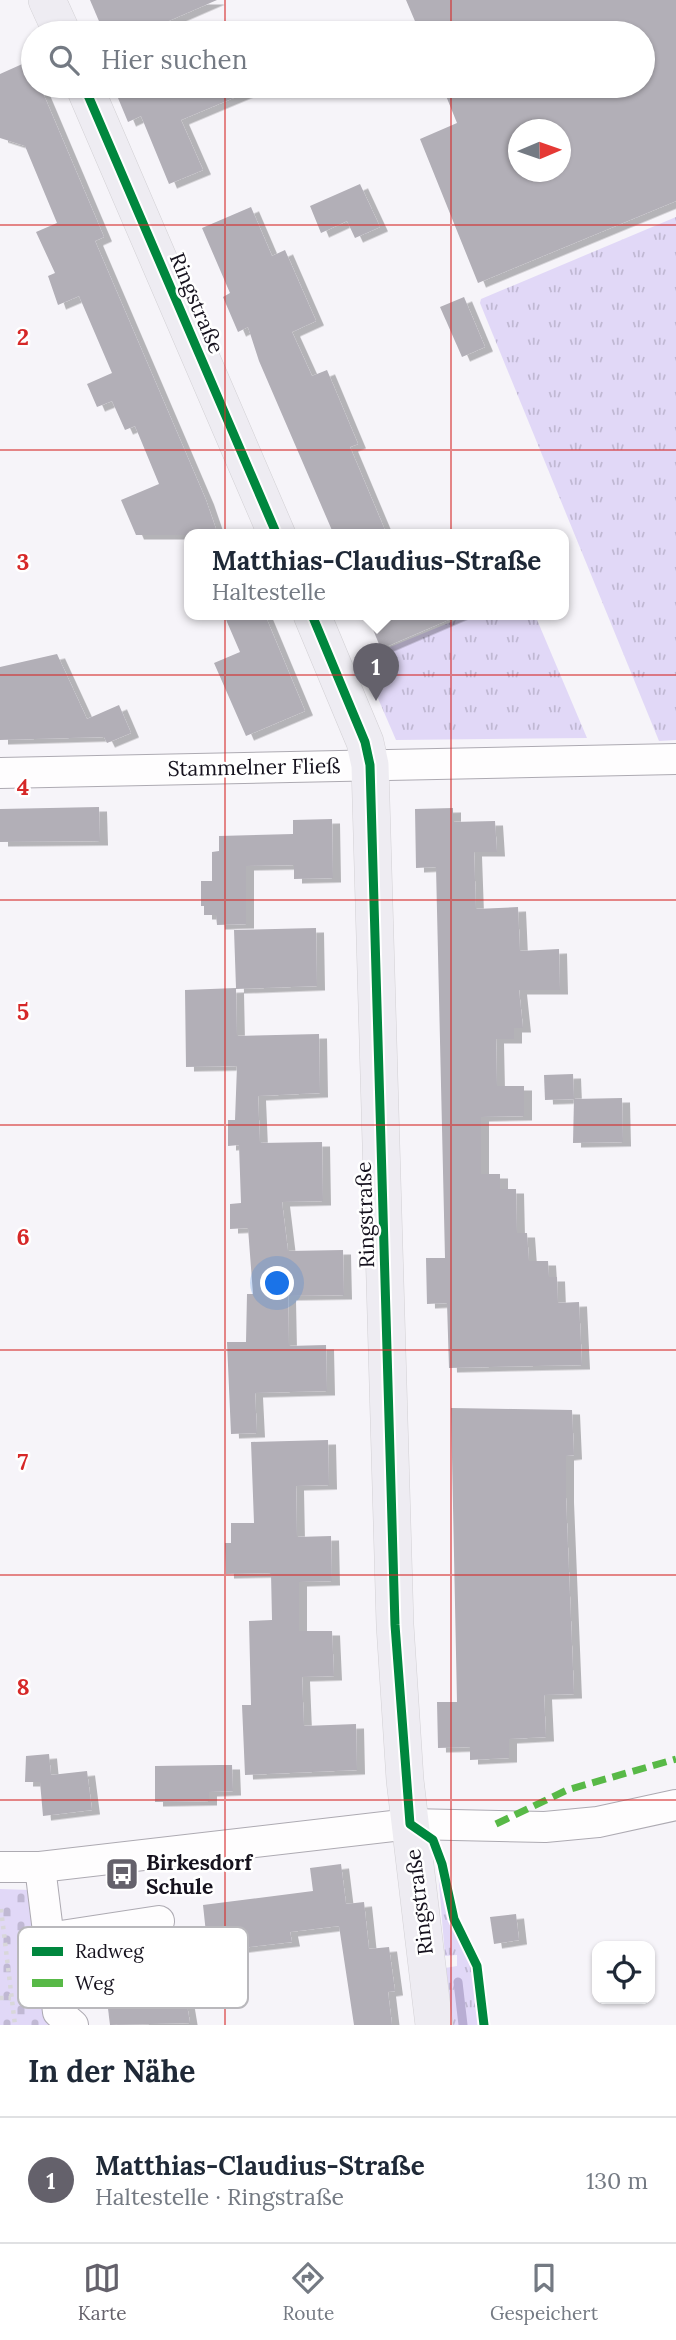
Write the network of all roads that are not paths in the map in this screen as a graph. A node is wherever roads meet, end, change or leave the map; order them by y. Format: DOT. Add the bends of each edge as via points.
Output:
graph roads {
  1 [pos="47,0"];
  2 [pos="57,21"];
  3 [pos="89,98"];
  4 [pos="274,529"];
  5 [pos="314,620"];
  6 [pos="676,759"];
  7 [pos="370,765"];
  8 [pos="0,773"];
  9 [pos="676,1805"];
  10 [pos="410,1824"];
  11 [pos="0,1867"];
  12 [pos="40,1867"];
  13 [pos="159,1921"];
  14 [pos="47,1927"];
  15 [pos="120,1927"];
  16 [pos="57,2008"];
  17 [pos="73,2025"];
  18 [pos="434,2025"];
  1 -- 2 [label="main road"];
  3 -- 4 [label="main road, Ringstraße"];
  5 -- 7 [label="main road, Ringstraße" via="365,742"];
  6 -- 7 [label="street, Stammelner Fließ"];
  7 -- 8 [label="street, Stammelner Fließ"];
  7 -- 10 [label="main road, Ringstraße" via="395,1625"];
  9 -- 10 [label="street" via="598,1822 545,1827"];
  10 -- 12 [label="street"];
  10 -- 18 [label="main road, Ringstraße"];
  11 -- 12 [label="street"];
  12 -- 14 [label="street"];
  13 -- 15 [label="street"];
  16 -- 17 [label="street"];
}
